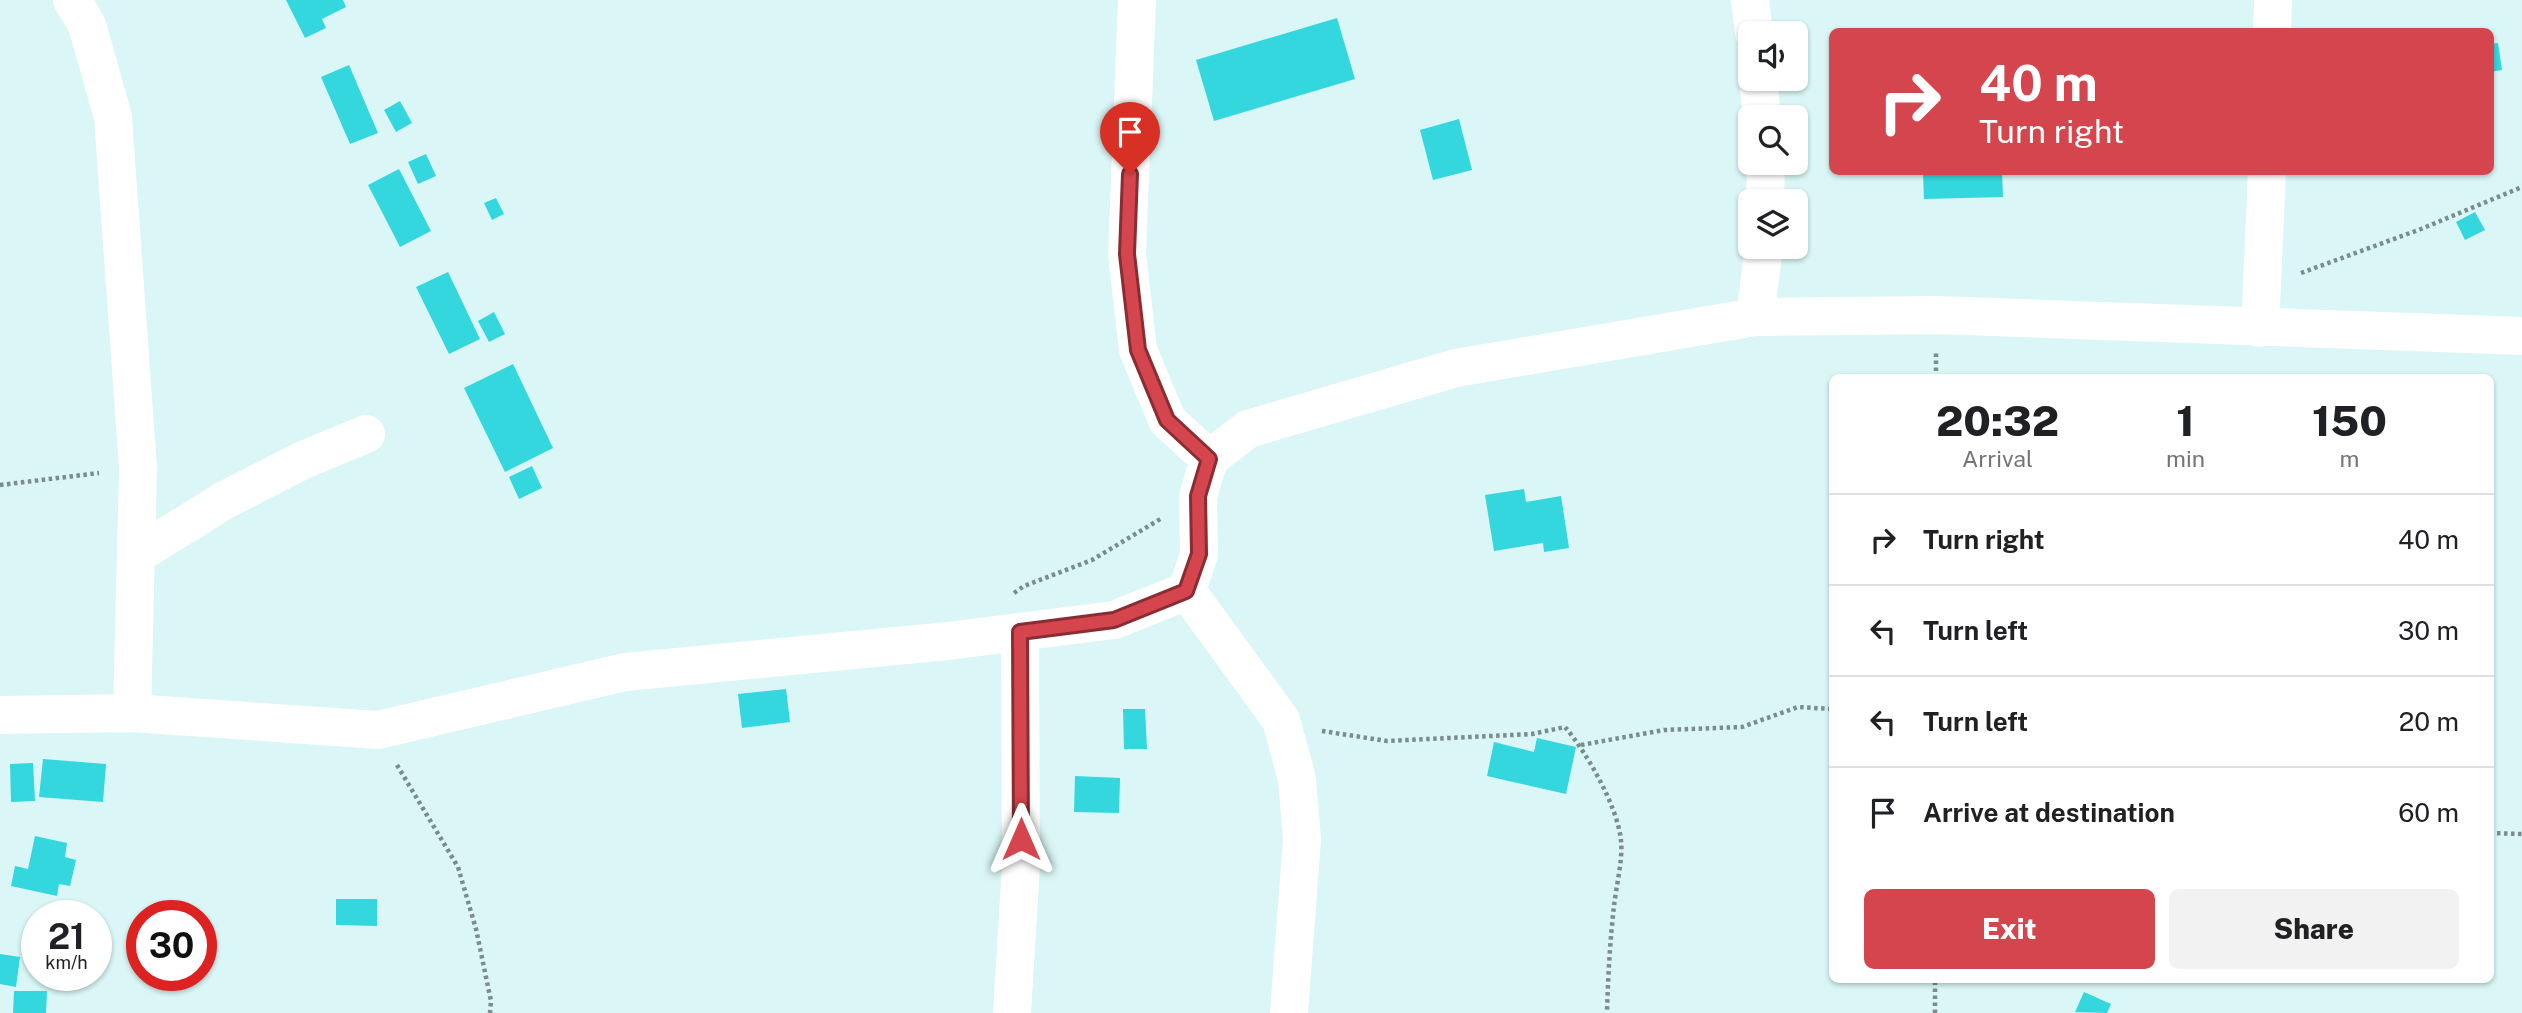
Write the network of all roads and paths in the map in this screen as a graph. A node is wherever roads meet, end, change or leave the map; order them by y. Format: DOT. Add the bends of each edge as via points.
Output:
graph roads {
  1 [pos="72,0"];
  2 [pos="1137,0"];
  3 [pos="1751,0"];
  4 [pos="2273,0"];
  5 [pos="1753,21"];
  6 [pos="2272,28"];
  7 [pos="2267,175"];
  8 [pos="2522,187"];
  9 [pos="1762,259"];
  10 [pos="2263,288"];
  11 [pos="1755,317"];
  12 [pos="2260,328"];
  13 [pos="2522,336"];
  14 [pos="366,434"];
  15 [pos="1209,459"];
  16 [pos="138,468"];
  17 [pos="0,485"];
  18 [pos="1198,496"];
  19 [pos="136,555"];
  20 [pos="1186,591"];
  21 [pos="1013,615"];
  22 [pos="1829,709"];
  23 [pos="132,713"];
  24 [pos="0,715"];
  25 [pos="1281,720"];
  26 [pos="378,730"];
  27 [pos="1581,746"];
  28 [pos="2494,834"];
  29 [pos="2522,834"];
  30 [pos="1935,983"];
  31 [pos="490,1013"];
  32 [pos="1012,1013"];
  33 [pos="1289,1013"];
  34 [pos="1607,1013"];
  35 [pos="1935,1013"];
  1 -- 16 [label="street" via="87,25 113,117"];
  2 -- 15 [label="street" via="1127,254 1138,350 1167,420"];
  3 -- 5 [label="street"];
  4 -- 6 [label="street"];
  7 -- 10 [label="street"];
  8 -- 10 [label="path"];
  9 -- 11 [label="street"];
  10 -- 12 [label="street"];
  11 -- 12 [label="street" via="1937,315"];
  11 -- 15 [label="street" via="1456,368 1248,429"];
  12 -- 13 [label="street"];
  14 -- 19 [label="street" via="225,500"];
  15 -- 18 [label="street"];
  16 -- 17 [label="path"];
  16 -- 19 [label="street"];
  18 -- 20 [label="street" via="1199,554"];
  18 -- 21 [label="path" via="1092,559 1024,586"];
  19 -- 23 [label="street"];
  20 -- 21 [label="street" via="1114,620"];
  20 -- 25 [label="street"];
  21 -- 26 [label="street" via="625,672"];
  21 -- 32 [label="street" via="1021,865"];
  22 -- 27 [label="path" via="1798,706 1742,727 1664,730"];
  23 -- 24 [label="street"];
  23 -- 26 [label="street"];
  25 -- 27 [label="path" via="1387,741 1532,734 1565,727"];
  25 -- 33 [label="street" via="1297,779 1302,839"];
  26 -- 31 [label="path" via="458,867 476,929"];
  27 -- 34 [label="path" via="1611,805 1622,842"];
  28 -- 29 [label="path"];
  30 -- 35 [label="path"];
}
